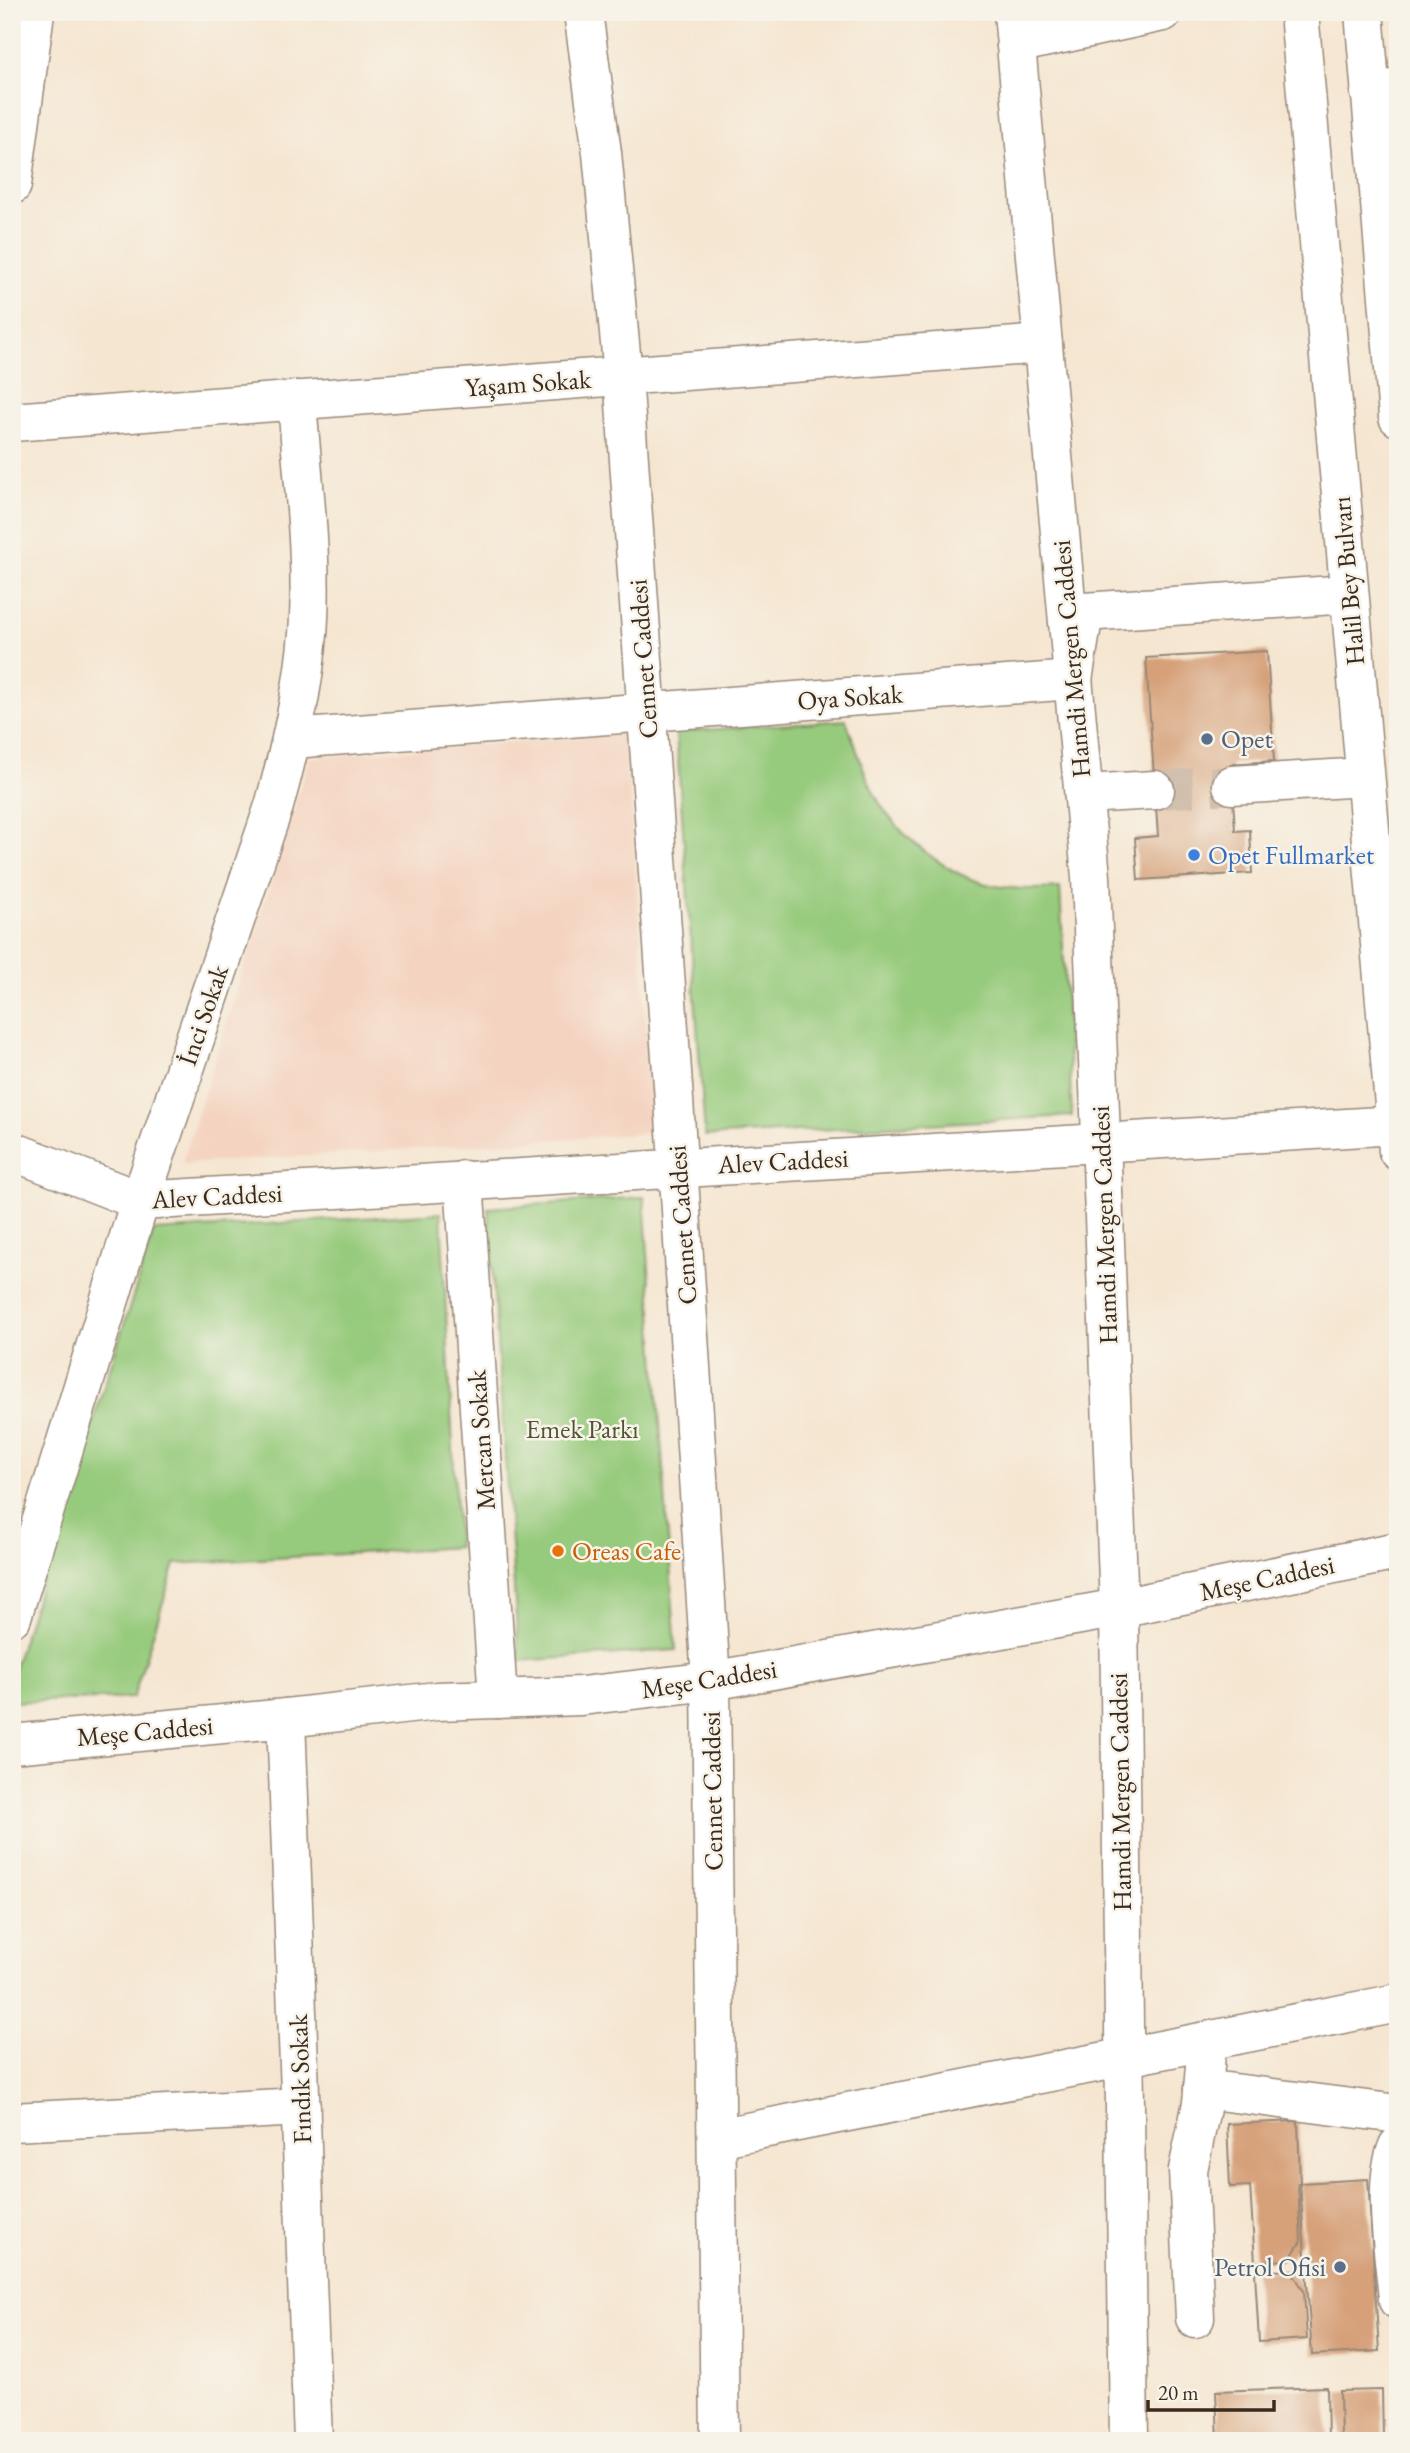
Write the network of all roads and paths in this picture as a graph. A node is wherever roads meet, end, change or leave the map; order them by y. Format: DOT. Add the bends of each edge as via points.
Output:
graph roads {
  1 [pos="35,12"];
  2 [pos="583,12"];
  3 [pos="1163,12"];
  4 [pos="1299,12"];
  5 [pos="1364,12"];
  6 [pos="1015,28"];
  7 [pos="1384,91"];
  8 [pos="12,185"];
  9 [pos="1043,344"];
  10 [pos="623,376"];
  11 [pos="297,400"];
  12 [pos="1398,418"];
  13 [pos="12,422"];
  14 [pos="1349,594"];
  15 [pos="1073,680"];
  16 [pos="647,712"];
  17 [pos="292,739"];
  18 [pos="1365,777"];
  19 [pos="1232,785"];
  20 [pos="1155,790"];
  21 [pos="1084,794"];
  22 [pos="1397,1138"];
  23 [pos="1101,1142"];
  24 [pos="12,1151"];
  25 [pos="678,1167"];
  26 [pos="464,1180"];
  27 [pos="140,1201"];
  28 [pos="1398,1551"];
  29 [pos="1119,1608"];
  30 [pos="12,1617"];
  31 [pos="711,1681"];
  32 [pos="498,1699"];
  33 [pos="286,1718"];
  34 [pos="12,1744"];
  35 [pos="1398,2003"];
  36 [pos="1208,2041"];
  37 [pos="1123,2057"];
  38 [pos="1203,2090"];
  39 [pos="301,2107"];
  40 [pos="1398,2114"];
  41 [pos="12,2122"];
  42 [pos="717,2138"];
  43 [pos="1398,2146"];
  44 [pos="1398,2300"];
  45 [pos="1195,2318"];
  46 [pos="313,2441"];
  47 [pos="720,2441"];
  48 [pos="1129,2441"];
  1 -- 8 [label="main road"];
  2 -- 10 [label="main road, Cennet Caddesi"];
  3 -- 6 [label="main road"];
  4 -- 14 [label="main road, Halil Bey Bulvarı"];
  5 -- 7 [label="main road"];
  6 -- 9 [label="main road, Hamdi Mergen Caddesi"];
  7 -- 12 [label="main road"];
  9 -- 10 [label="main road, Yaşam Sokak"];
  9 -- 15 [label="main road, Hamdi Mergen Caddesi"];
  10 -- 11 [label="main road, Yaşam Sokak"];
  10 -- 16 [label="main road, Cennet Caddesi"];
  11 -- 13 [label="main road, Yaşam Sokak"];
  11 -- 17 [label="main road, İnci Sokak" via="310,593"];
  14 -- 15 [label="main road" via="1084,612"];
  14 -- 18 [label="main road, Halil Bey Bulvarı"];
  15 -- 16 [label="main road, Oya Sokak"];
  15 -- 21 [label="main road, Hamdi Mergen Caddesi"];
  16 -- 17 [label="main road, Oya Sokak"];
  16 -- 25 [label="main road, Cennet Caddesi"];
  17 -- 27 [label="main road, İnci Sokak"];
  18 -- 19 [label="main road"];
  18 -- 22 [label="main road, Halil Bey Bulvarı"];
  20 -- 21 [label="main road"];
  21 -- 23 [label="main road, Hamdi Mergen Caddesi"];
  22 -- 23 [label="main road, Alev Caddesi"];
  23 -- 25 [label="main road, Alev Caddesi"];
  23 -- 29 [label="main road, Hamdi Mergen Caddesi"];
  24 -- 27 [label="main road, Alev Caddesi"];
  25 -- 26 [label="main road, Alev Caddesi"];
  25 -- 31 [label="main road, Cennet Caddesi"];
  26 -- 27 [label="main road, Alev Caddesi"];
  26 -- 32 [label="main road, Mercan Sokak"];
  27 -- 30 [label="main road, İnci Sokak"];
  28 -- 29 [label="main road, Meşe Caddesi"];
  29 -- 31 [label="main road, Meşe Caddesi"];
  29 -- 37 [label="main road, Hamdi Mergen Caddesi"];
  31 -- 32 [label="main road, Meşe Caddesi" via="581,1696"];
  31 -- 42 [label="main road, Cennet Caddesi"];
  32 -- 33 [label="main road, Meşe Caddesi"];
  33 -- 34 [label="main road, Meşe Caddesi"];
  33 -- 39 [label="main road, Fındık Sokak"];
  35 -- 36 [label="main road"];
  36 -- 37 [label="main road"];
  36 -- 38 [label="main road"];
  37 -- 42 [label="main road"];
  37 -- 48 [label="main road, Hamdi Mergen Caddesi"];
  38 -- 40 [label="main road"];
  38 -- 45 [label="main road" via="1188,2170"];
  39 -- 41 [label="main road"];
  39 -- 46 [label="main road, Fındık Sokak"];
  42 -- 47 [label="main road, Cennet Caddesi"];
  43 -- 44 [label="main road" via="1390,2197"];
}
